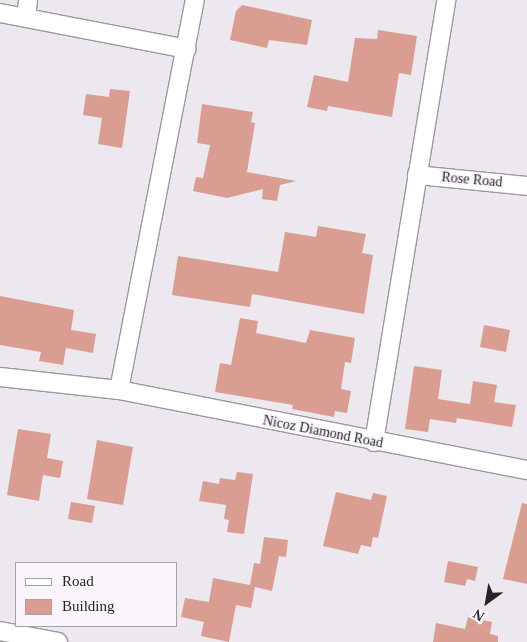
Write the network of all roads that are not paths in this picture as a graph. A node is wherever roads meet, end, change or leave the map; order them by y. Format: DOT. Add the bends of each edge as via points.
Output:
graph roads {
  1 [pos="195,0"];
  2 [pos="446,0"];
  3 [pos="27,9"];
  4 [pos="0,13"];
  5 [pos="187,49"];
  6 [pos="418,175"];
  7 [pos="527,186"];
  8 [pos="0,377"];
  9 [pos="119,390"];
  10 [pos="374,442"];
  11 [pos="527,470"];
  12 [pos="0,631"];
  13 [pos="58,642"];
  1 -- 5 [label="street"];
  2 -- 6 [label="street"];
  3 -- 4 [label="street"];
  3 -- 5 [label="street"];
  5 -- 9 [label="street"];
  6 -- 7 [label="street, Rose Road"];
  6 -- 10 [label="street"];
  8 -- 9 [label="street, Nicoz Diamond Road"];
  9 -- 10 [label="street, Nicoz Diamond Road"];
  10 -- 11 [label="street, Nicoz Diamond Road"];
  12 -- 13 [label="street"];
}
